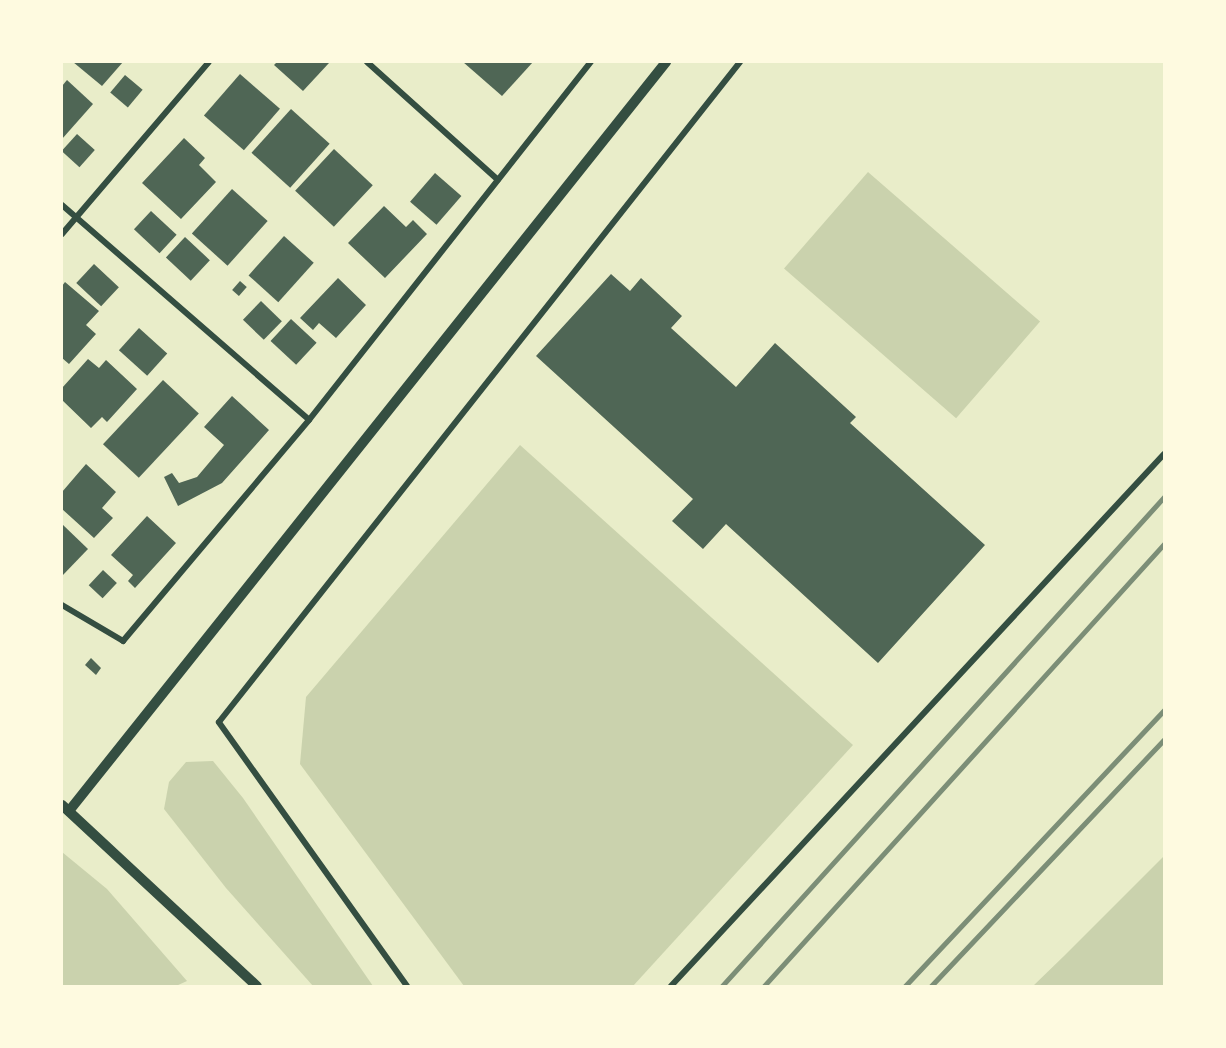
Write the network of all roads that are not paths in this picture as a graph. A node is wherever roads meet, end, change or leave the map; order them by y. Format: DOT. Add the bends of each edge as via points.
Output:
graph roads {
  1 [pos="209,62"];
  2 [pos="367,62"];
  3 [pos="591,62"];
  4 [pos="666,62"];
  5 [pos="740,62"];
  6 [pos="498,180"];
  7 [pos="62,205"];
  8 [pos="76,217"];
  9 [pos="62,234"];
  10 [pos="309,420"];
  11 [pos="1164,454"];
  12 [pos="62,606"];
  13 [pos="65,808"];
  14 [pos="257,987"];
  15 [pos="407,987"];
  16 [pos="671,987"];
  1 -- 8 [label="street"];
  2 -- 6 [label="street"];
  3 -- 6 [label="street"];
  4 -- 13 [label="street" via="114,752"];
  5 -- 15 [label="street" via="219,722"];
  6 -- 10 [label="street"];
  7 -- 8 [label="street"];
  8 -- 9 [label="street"];
  8 -- 10 [label="street"];
  10 -- 12 [label="street" via="123,640"];
  11 -- 16 [label="street"];
  13 -- 14 [label="street"];
}
